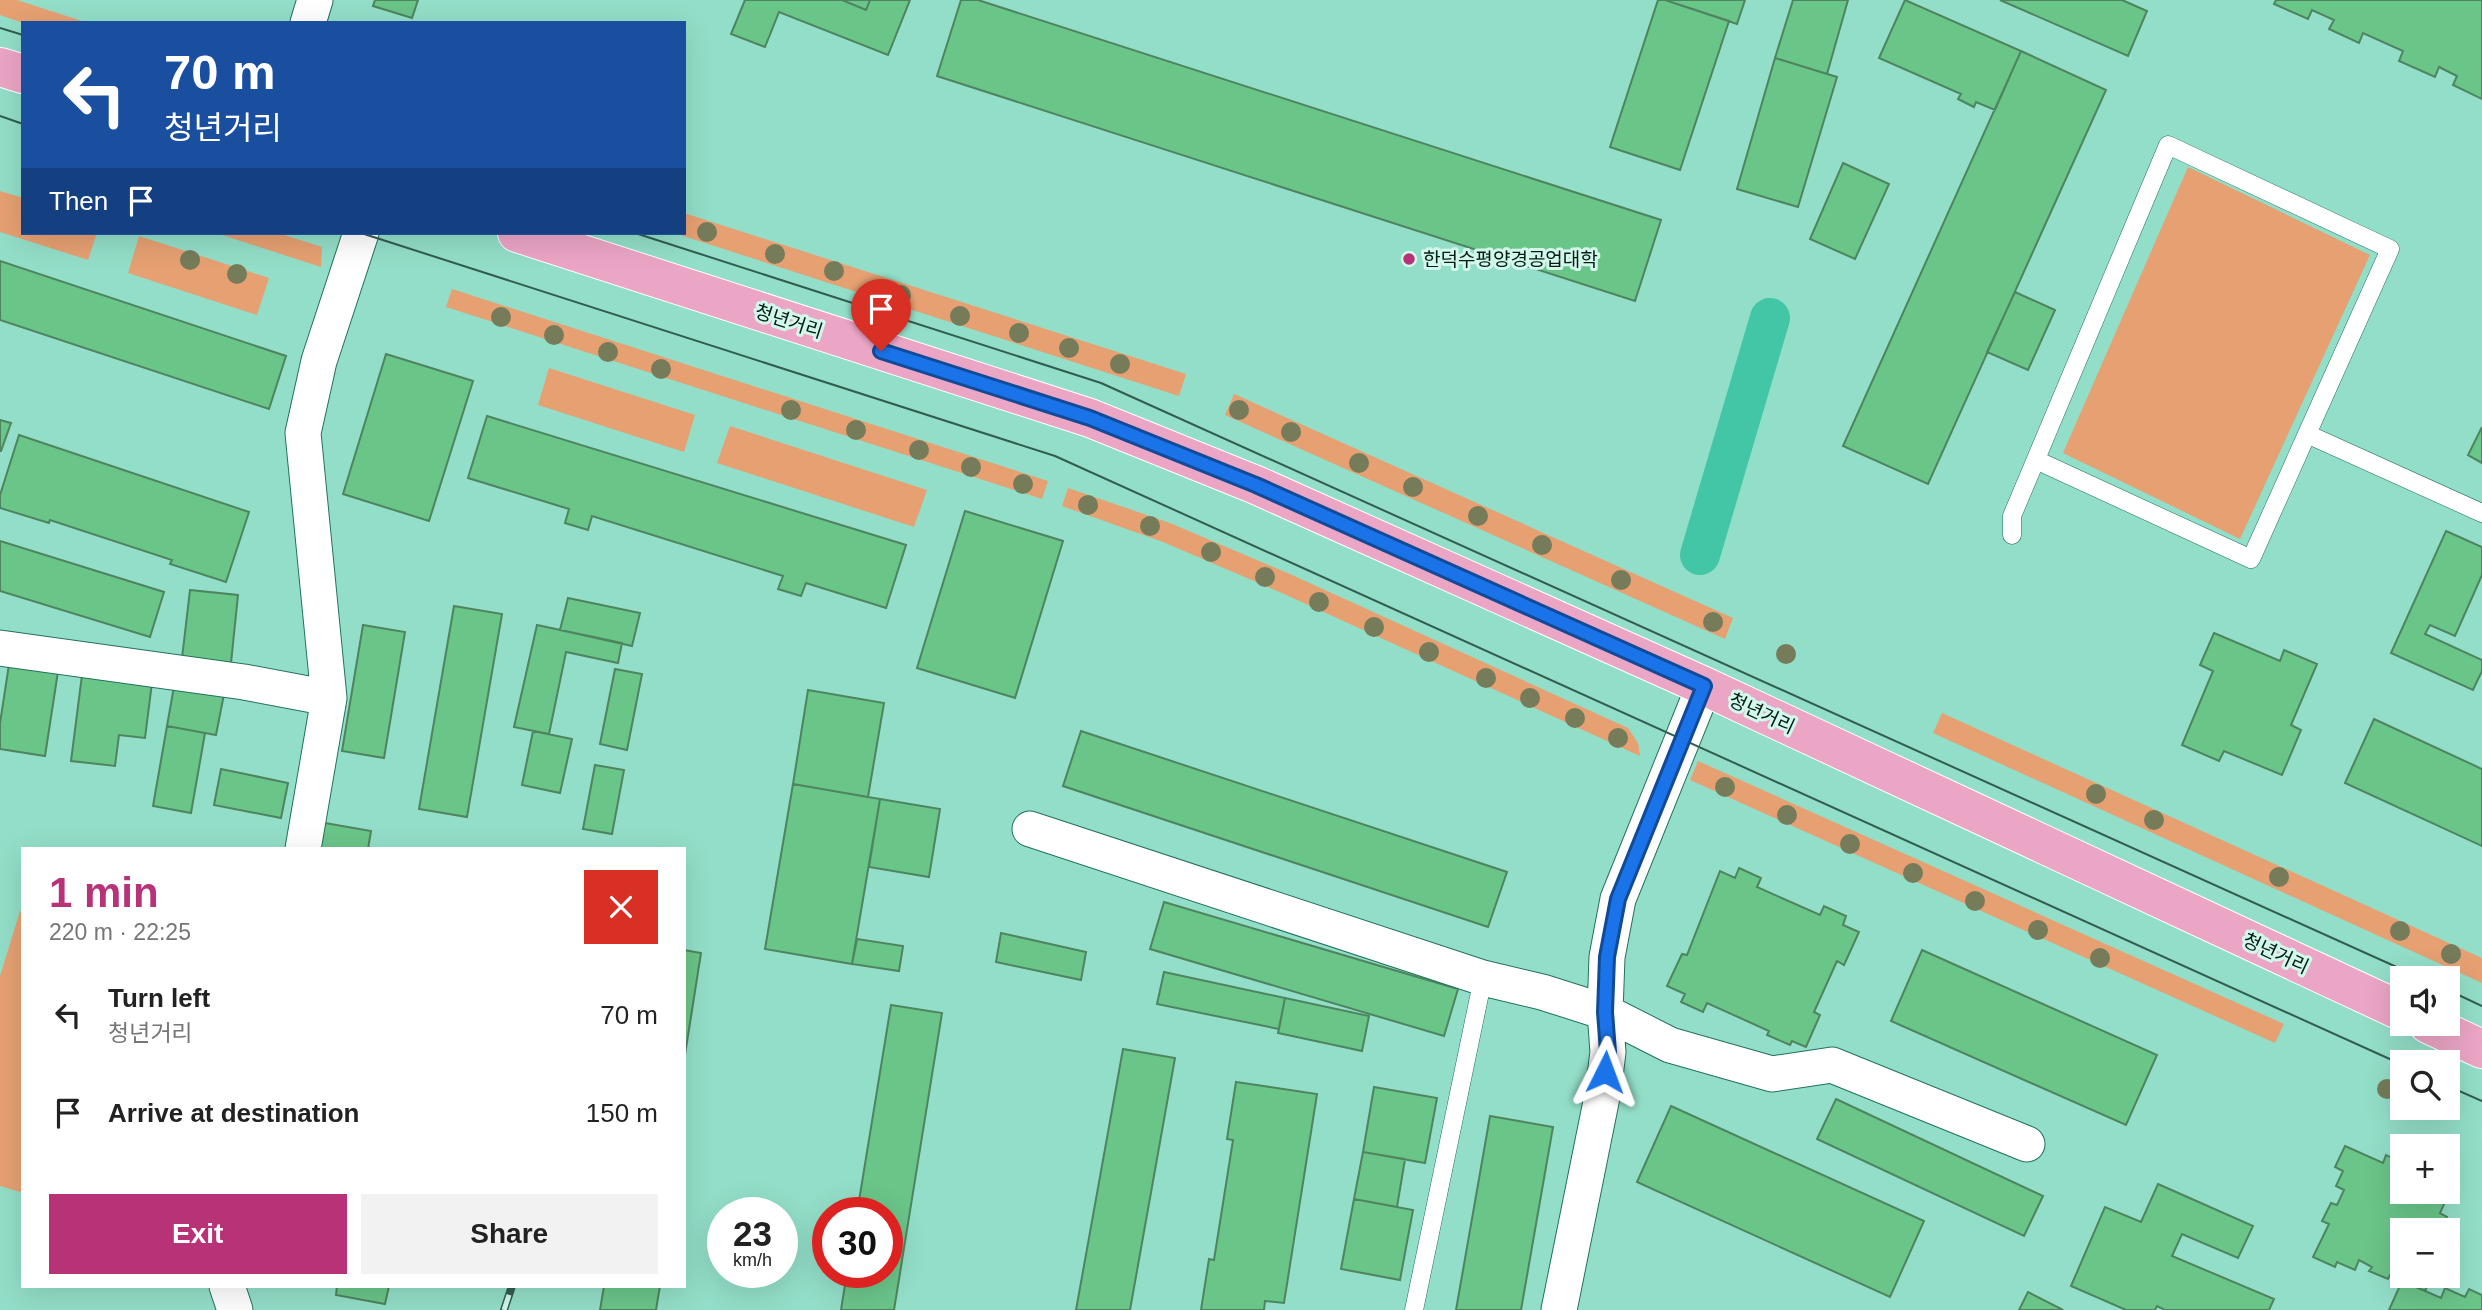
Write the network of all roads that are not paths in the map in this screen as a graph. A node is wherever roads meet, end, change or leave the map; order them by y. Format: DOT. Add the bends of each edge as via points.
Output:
graph roads {
  1 [pos="316,0"];
  2 [pos="310,21"];
  3 [pos="0,67"];
  4 [pos="21,73"];
  5 [pos="360,235"];
  6 [pos="523,235"];
  7 [pos="2307,435"];
  8 [pos="2036,460"];
  9 [pos="2482,513"];
  10 [pos="2012,535"];
  11 [pos="0,648"];
  12 [pos="1704,686"];
  13 [pos="329,698"];
  14 [pos="1030,830"];
  15 [pos="303,847"];
  16 [pos="1483,978"];
  17 [pos="2390,1006"];
  18 [pos="1605,1012"];
  19 [pos="2454,1036"];
  20 [pos="2482,1049"];
  21 [pos="2027,1144"];
  22 [pos="228,1288"];
  23 [pos="235,1310"];
  24 [pos="1414,1310"];
  25 [pos="1559,1310"];
  1 -- 2 [label="street"];
  3 -- 4 [label="main road"];
  5 -- 13 [label="street" via="319,360 303,433"];
  6 -- 12 [label="main road, 청년거리" via="1090,418 1256,485"];
  7 -- 8 [label="lane" via="2251,559"];
  7 -- 8 [label="lane" via="2390,249 2168,145"];
  7 -- 9 [label="lane"];
  8 -- 10 [label="lane" via="2012,516"];
  11 -- 13 [label="street"];
  12 -- 17 [label="main road, 청년거리"];
  12 -- 18 [label="street" via="1618,899 1607,957"];
  13 -- 15 [label="street"];
  14 -- 16 [label="street"];
  16 -- 18 [label="street"];
  16 -- 24 [label="lane"];
  18 -- 21 [label="street" via="1670,1045 1772,1074 1832,1065"];
  18 -- 25 [label="street" via="1608,1052 1603,1092"];
  19 -- 20 [label="main road"];
  22 -- 23 [label="street"];
}
